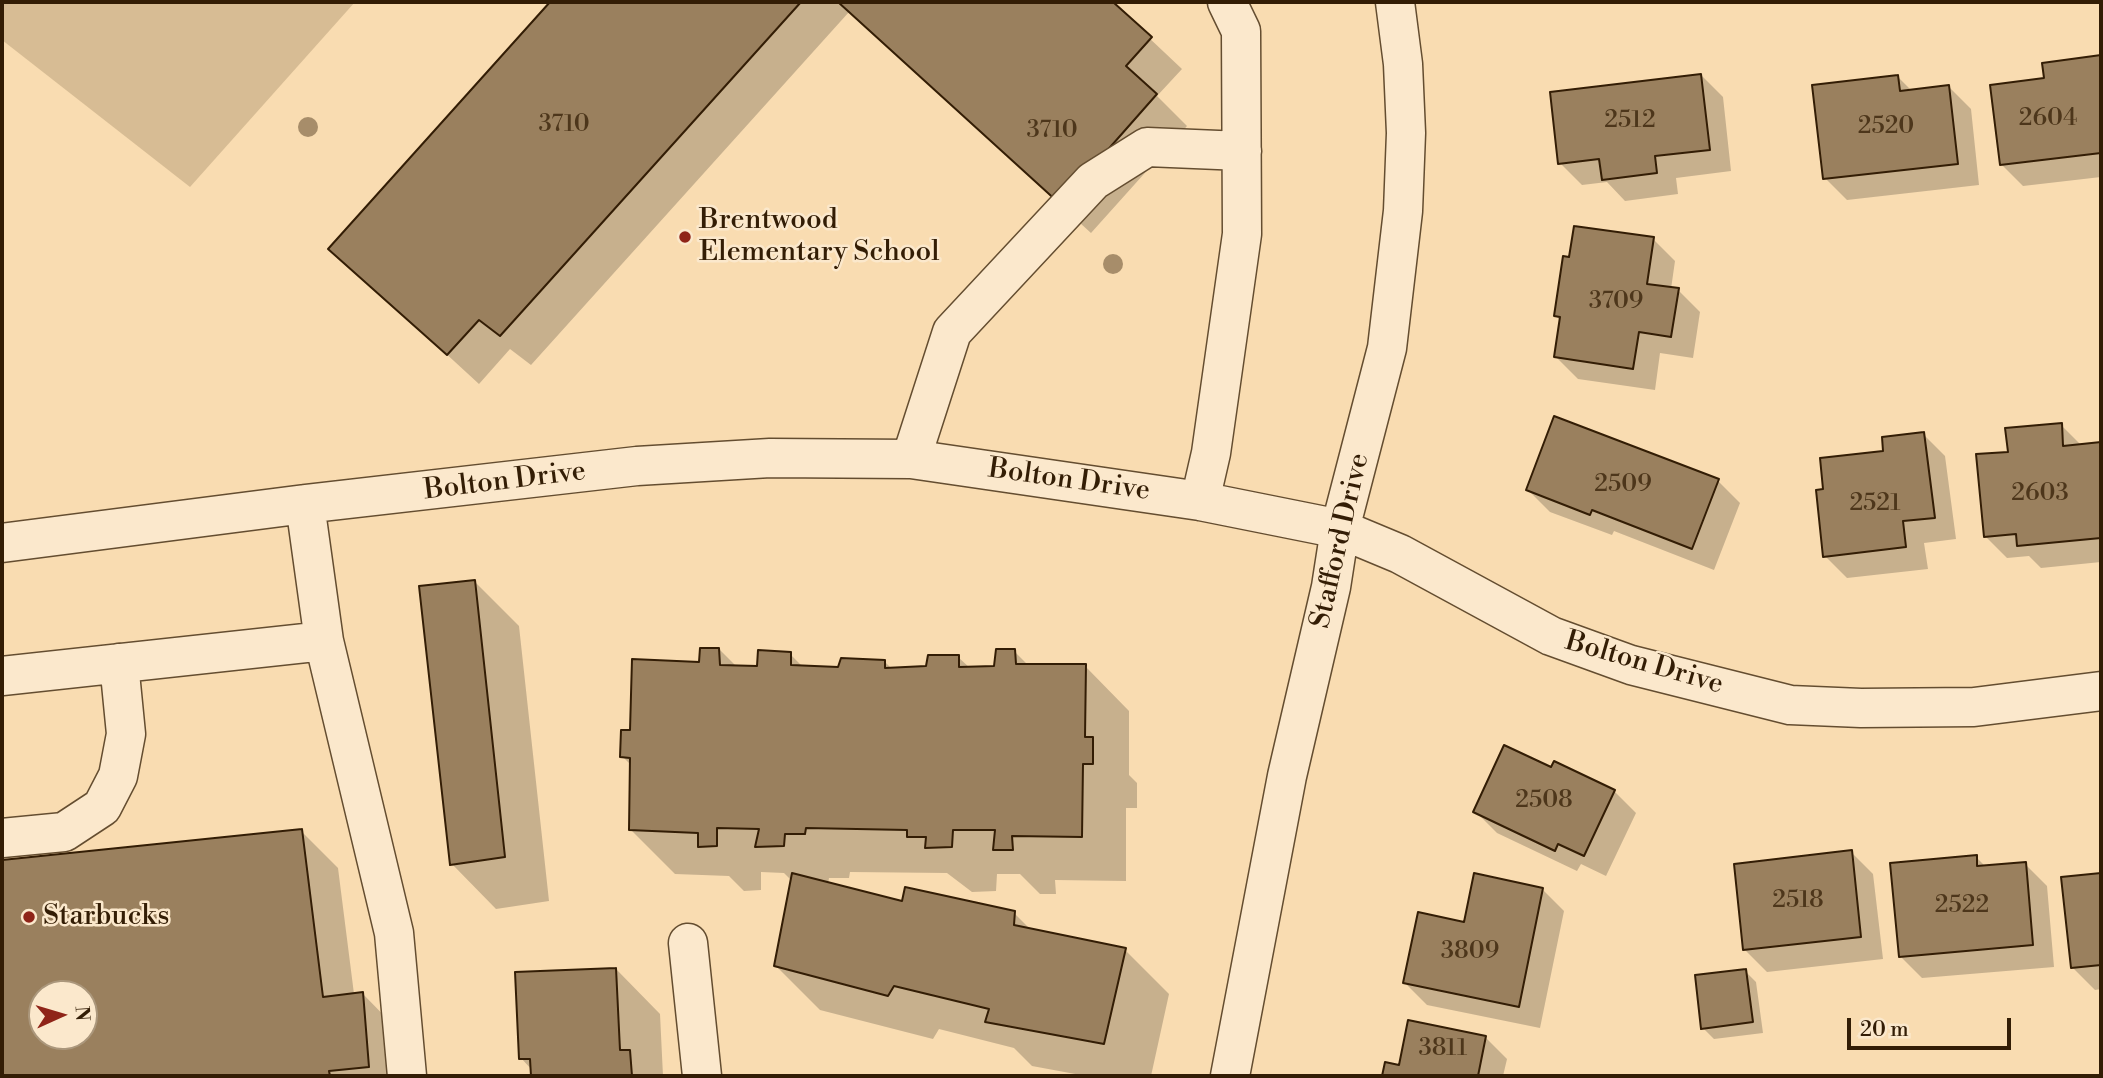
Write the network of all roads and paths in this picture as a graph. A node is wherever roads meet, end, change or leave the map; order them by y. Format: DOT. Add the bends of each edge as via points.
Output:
graph roads {
  1 [pos="1227,2"];
  2 [pos="1395,2"];
  3 [pos="1242,151"];
  4 [pos="911,459"];
  5 [pos="1200,501"];
  6 [pos="305,503"];
  7 [pos="1340,529"];
  8 [pos="2,543"];
  9 [pos="324,640"];
  10 [pos="119,663"];
  11 [pos="2,676"];
  12 [pos="2101,691"];
  13 [pos="2,838"];
  14 [pos="688,943"];
  15 [pos="407,1076"];
  16 [pos="702,1076"];
  17 [pos="1230,1076"];
  1 -- 3 [label="street" via="1241,31"];
  2 -- 7 [label="street, Stafford Drive" via="1406,133 1403,211 1387,348"];
  3 -- 4 [label="street" via="1147,147 1093,181 952,332"];
  3 -- 5 [label="street" via="1242,234"];
  4 -- 5 [label="street, Bolton Drive"];
  4 -- 6 [label="street, Bolton Drive" via="770,458 637,466"];
  5 -- 7 [label="street, Bolton Drive"];
  6 -- 8 [label="street, Bolton Drive"];
  6 -- 9 [label="street"];
  7 -- 12 [label="street, Bolton Drive" via="1400,554 1551,636 1631,665 1790,705 1974,707"];
  7 -- 17 [label="street, Stafford Drive"];
  9 -- 10 [label="street"];
  9 -- 15 [label="street" via="394,933"];
  10 -- 11 [label="street"];
  10 -- 13 [label="street" via="126,734 118,776 102,807 64,832"];
  14 -- 16 [label="street"];
}
